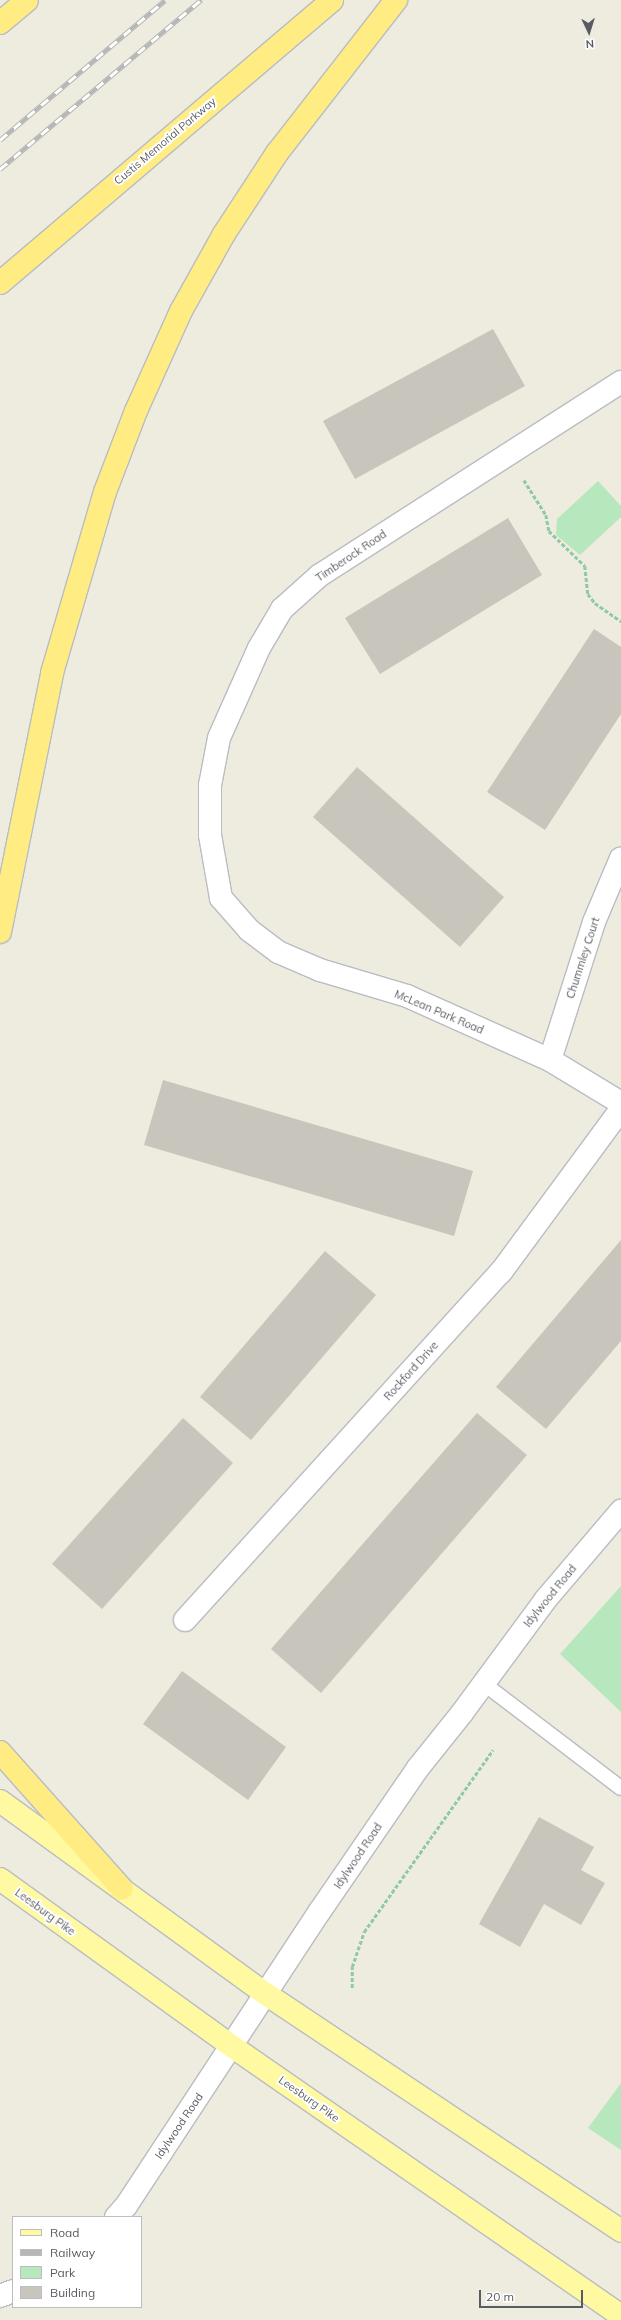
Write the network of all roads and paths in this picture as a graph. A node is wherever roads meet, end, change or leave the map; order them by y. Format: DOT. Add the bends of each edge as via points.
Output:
graph roads {
  1 [pos="5,0"];
  2 [pos="27,0"];
  3 [pos="332,0"];
  4 [pos="396,0"];
  5 [pos="0,4"];
  6 [pos="0,23"];
  7 [pos="0,283"];
  8 [pos="621,382"];
  9 [pos="509,454"];
  10 [pos="621,621"];
  11 [pos="621,858"];
  12 [pos="221,898"];
  13 [pos="0,932"];
  14 [pos="550,1060"];
  15 [pos="621,1103"];
  16 [pos="621,1109"];
  17 [pos="621,1511"];
  18 [pos="185,1620"];
  19 [pos="483,1684"];
  20 [pos="493,1750"];
  21 [pos="0,1752"];
  22 [pos="621,1788"];
  23 [pos="0,1801"];
  24 [pos="0,1879"];
  25 [pos="122,1889"];
  26 [pos="352,1988"];
  27 [pos="266,1994"];
  28 [pos="233,2047"];
  29 [pos="117,2216"];
  30 [pos="621,2231"];
  31 [pos="12,2291"];
  32 [pos="0,2296"];
  33 [pos="621,2316"];
  1 -- 5 [label="highway"];
  2 -- 6 [label="highway"];
  3 -- 7 [label="highway, Custis Memorial Parkway"];
  4 -- 13 [label="highway" via="277,153 224,234 181,311 136,411 105,492 52,673"];
  8 -- 9 [label="street, Timberock Road"];
  9 -- 10 [label="path" via="546,515 549,531 585,566 588,594"];
  9 -- 12 [label="street, Timberock Road" via="320,575 282,609 259,648 219,738 210,785 210,835"];
  11 -- 14 [label="street, Chummley Court" via="594,922"];
  12 -- 14 [label="street, McLean Park Road" via="249,930 278,952 320,970 407,996"];
  14 -- 15 [label="street, McLean Park Road"];
  16 -- 18 [label="street, Rockford Drive" via="501,1272"];
  17 -- 19 [label="street, Idylwood Road" via="546,1599"];
  19 -- 22 [label="lane"];
  19 -- 27 [label="street, Idylwood Road" via="418,1768"];
  20 -- 26 [label="path" via="364,1932 352,1967"];
  21 -- 25 [label="highway"];
  23 -- 25 [label="main road"];
  24 -- 28 [label="main road, Leesburg Pike"];
  25 -- 27 [label="main road"];
  27 -- 28 [label="street, Idylwood Road"];
  27 -- 30 [label="main road"];
  28 -- 29 [label="street, Idylwood Road"];
  28 -- 33 [label="main road, Leesburg Pike"];
  31 -- 32 [label="street"];
}
